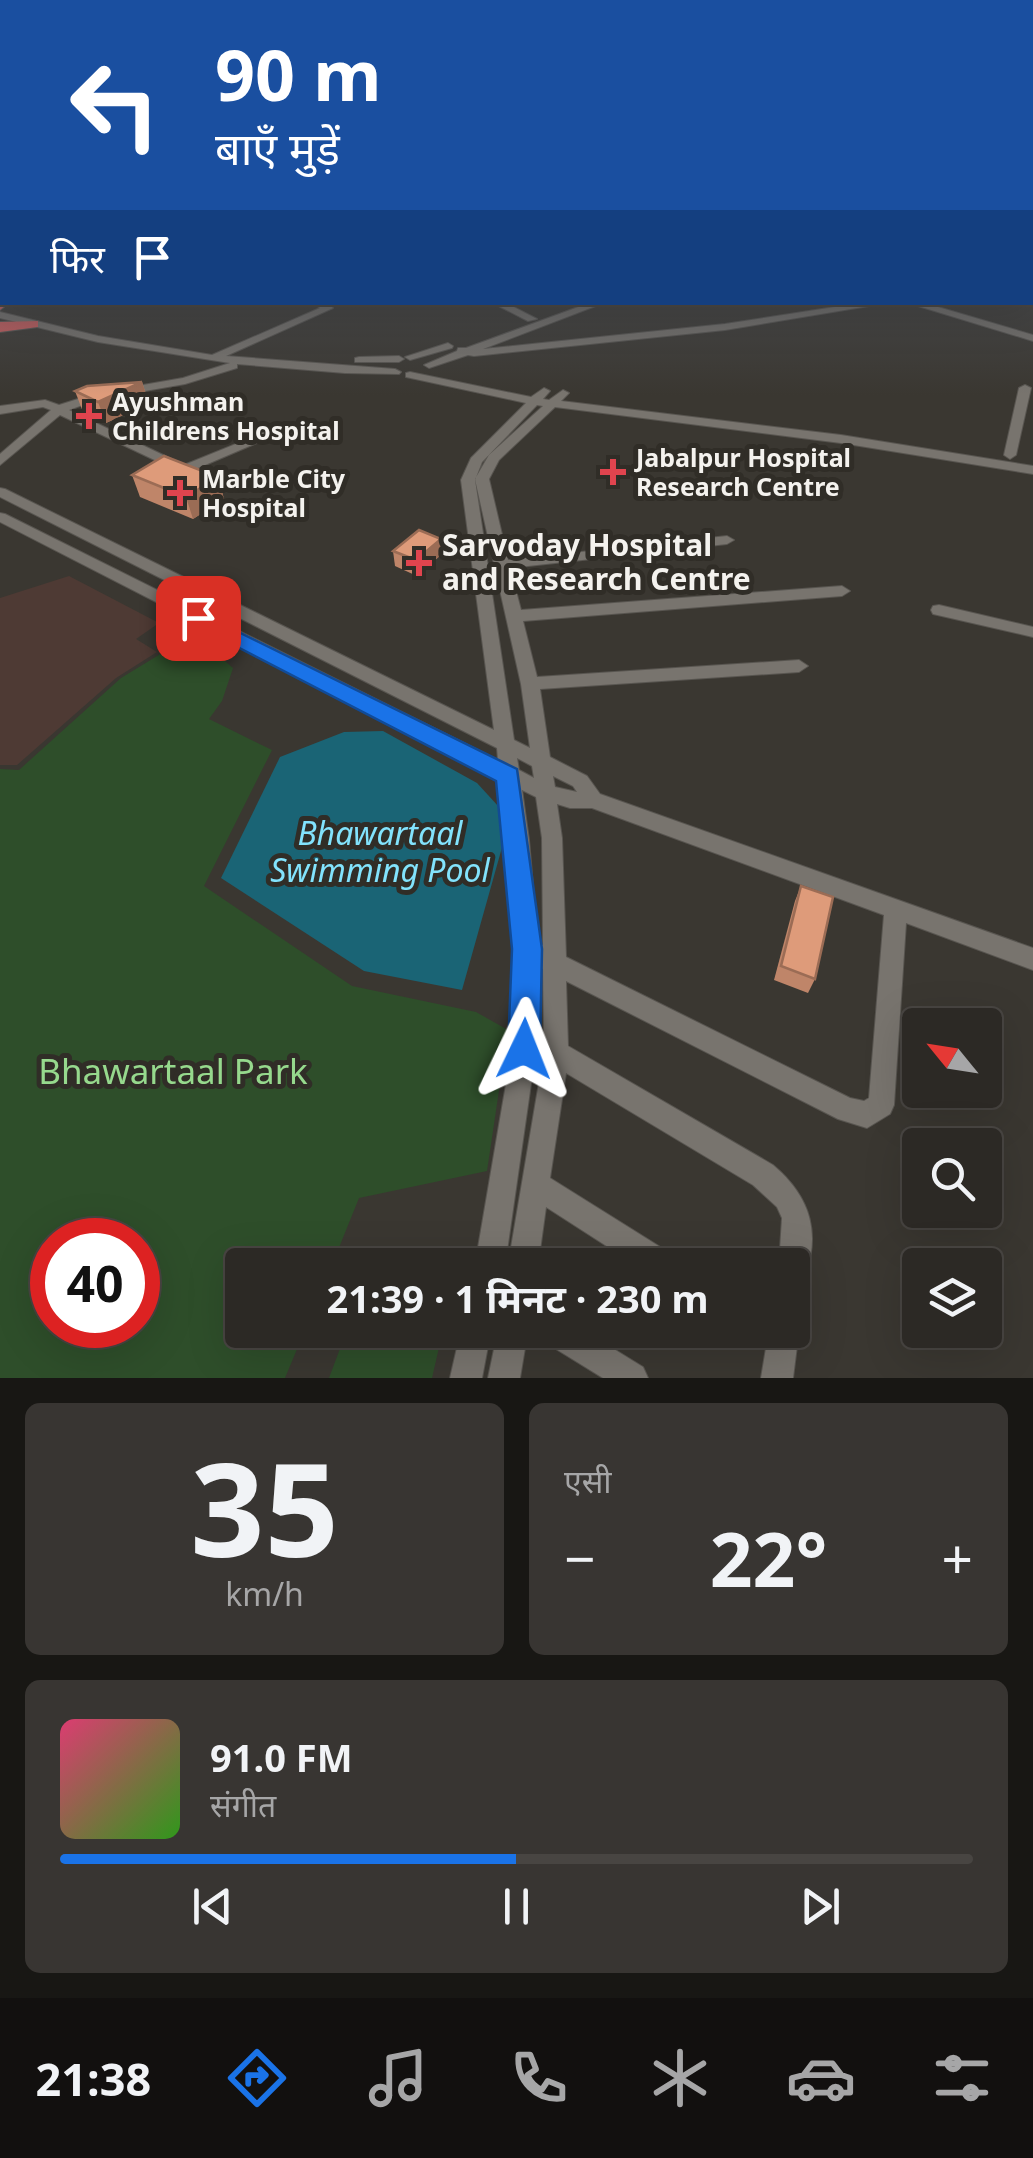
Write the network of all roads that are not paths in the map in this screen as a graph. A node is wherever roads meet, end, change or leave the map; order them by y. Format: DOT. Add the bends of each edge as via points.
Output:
graph roads {
  1 [pos="1,305"];
  2 [pos="322,305"];
  3 [pos="501,305"];
  4 [pos="574,305"];
  5 [pos="593,305"];
  6 [pos="869,305"];
  7 [pos="920,305"];
  8 [pos="0,315"];
  9 [pos="532,320"];
  10 [pos="32,324"];
  11 [pos="0,327"];
  12 [pos="82,333"];
  13 [pos="1033,338"];
  14 [pos="462,350"];
  15 [pos="404,358"];
  16 [pos="211,360"];
  17 [pos="238,364"];
  18 [pos="264,366"];
  19 [pos="428,366"];
  20 [pos="395,372"];
  21 [pos="410,374"];
  22 [pos="1025,388"];
  23 [pos="548,397"];
  24 [pos="60,409"];
  25 [pos="0,410"];
  26 [pos="279,432"];
  27 [pos="1010,455"];
  28 [pos="1033,460"];
  29 [pos="0,461"];
  30 [pos="1033,470"];
  31 [pos="0,492"];
  32 [pos="0,517"];
  33 [pos="727,540"];
  34 [pos="500,565"];
  35 [pos="842,591"];
  36 [pos="939,610"];
  37 [pos="515,616"];
  38 [pos="1033,632"];
  39 [pos="799,666"];
  40 [pos="530,684"];
  41 [pos="504,746"];
  42 [pos="541,764"];
  43 [pos="508,776"];
  44 [pos="544,792"];
  45 [pos="593,800"];
  46 [pos="896,909"];
  47 [pos="527,949"];
  48 [pos="1033,959"];
  49 [pos="557,960"];
  50 [pos="556,1052"];
  51 [pos="536,1184"];
  52 [pos="493,1248"];
  53 [pos="526,1248"];
  54 [pos="637,1248"];
  55 [pos="796,1248"];
  56 [pos="472,1348"];
  57 [pos="510,1348"];
  58 [pos="583,1348"];
  59 [pos="778,1348"];
  60 [pos="466,1378"];
  61 [pos="504,1378"];
  62 [pos="632,1378"];
  63 [pos="777,1378"];
  1 -- 12 [label="street"];
  2 -- 16 [label="street" via="328,308"];
  3 -- 9 [label="street"];
  4 -- 9 [label="street"];
  5 -- 14 [label="street"];
  6 -- 14 [label="street" via="725,327"];
  7 -- 13 [label="street"];
  8 -- 10 [label="street"];
  9 -- 15 [label="street"];
  10 -- 11 [label="highway"];
  10 -- 12 [label="street"];
  12 -- 16 [label="street"];
  14 -- 19 [label="street"];
  15 -- 18 [label="street"];
  15 -- 19 [label="street"];
  15 -- 20 [label="street" via="390,366"];
  16 -- 17 [label="street"];
  17 -- 18 [label="street"];
  17 -- 24 [label="street"];
  18 -- 20 [label="street"];
  19 -- 21 [label="street"];
  19 -- 23 [label="street" via="464,382"];
  20 -- 21 [label="street"];
  21 -- 23 [label="street"];
  22 -- 27 [label="street"];
  23 -- 27 [label="street"];
  23 -- 30 [label="street"];
  23 -- 34 [label="street" via="484,470"];
  23 -- 41 [label="street" via="476,461 468,480"];
  24 -- 25 [label="street" via="45,402"];
  24 -- 26 [label="street" via="184,470"];
  24 -- 29 [label="street"];
  27 -- 28 [label="street"];
  31 -- 41 [label="street"];
  32 -- 43 [label="street"];
  33 -- 34 [label="street"];
  34 -- 37 [label="street"];
  35 -- 37 [label="street"];
  36 -- 38 [label="street"];
  37 -- 40 [label="street"];
  39 -- 40 [label="street"];
  40 -- 42 [label="street"];
  41 -- 42 [label="street"];
  41 -- 43 [label="street"];
  42 -- 44 [label="street"];
  42 -- 45 [label="street" via="580,781"];
  43 -- 44 [label="street"];
  43 -- 47 [label="street"];
  44 -- 45 [label="street"];
  44 -- 49 [label="street"];
  45 -- 46 [label="street"];
  46 -- 48 [label="street"];
  46 -- 49 [label="street" via="881,1105 867,1115"];
  47 -- 49 [label="street"];
  47 -- 52 [label="street" via="524,1049"];
  49 -- 50 [label="street"];
  50 -- 51 [label="street"];
  50 -- 55 [label="street" via="788,1195 800,1227"];
  51 -- 53 [label="street"];
  51 -- 54 [label="street"];
  56 -- 60 [label="street"];
  57 -- 61 [label="street"];
  58 -- 62 [label="street"];
  59 -- 63 [label="street"];
}
